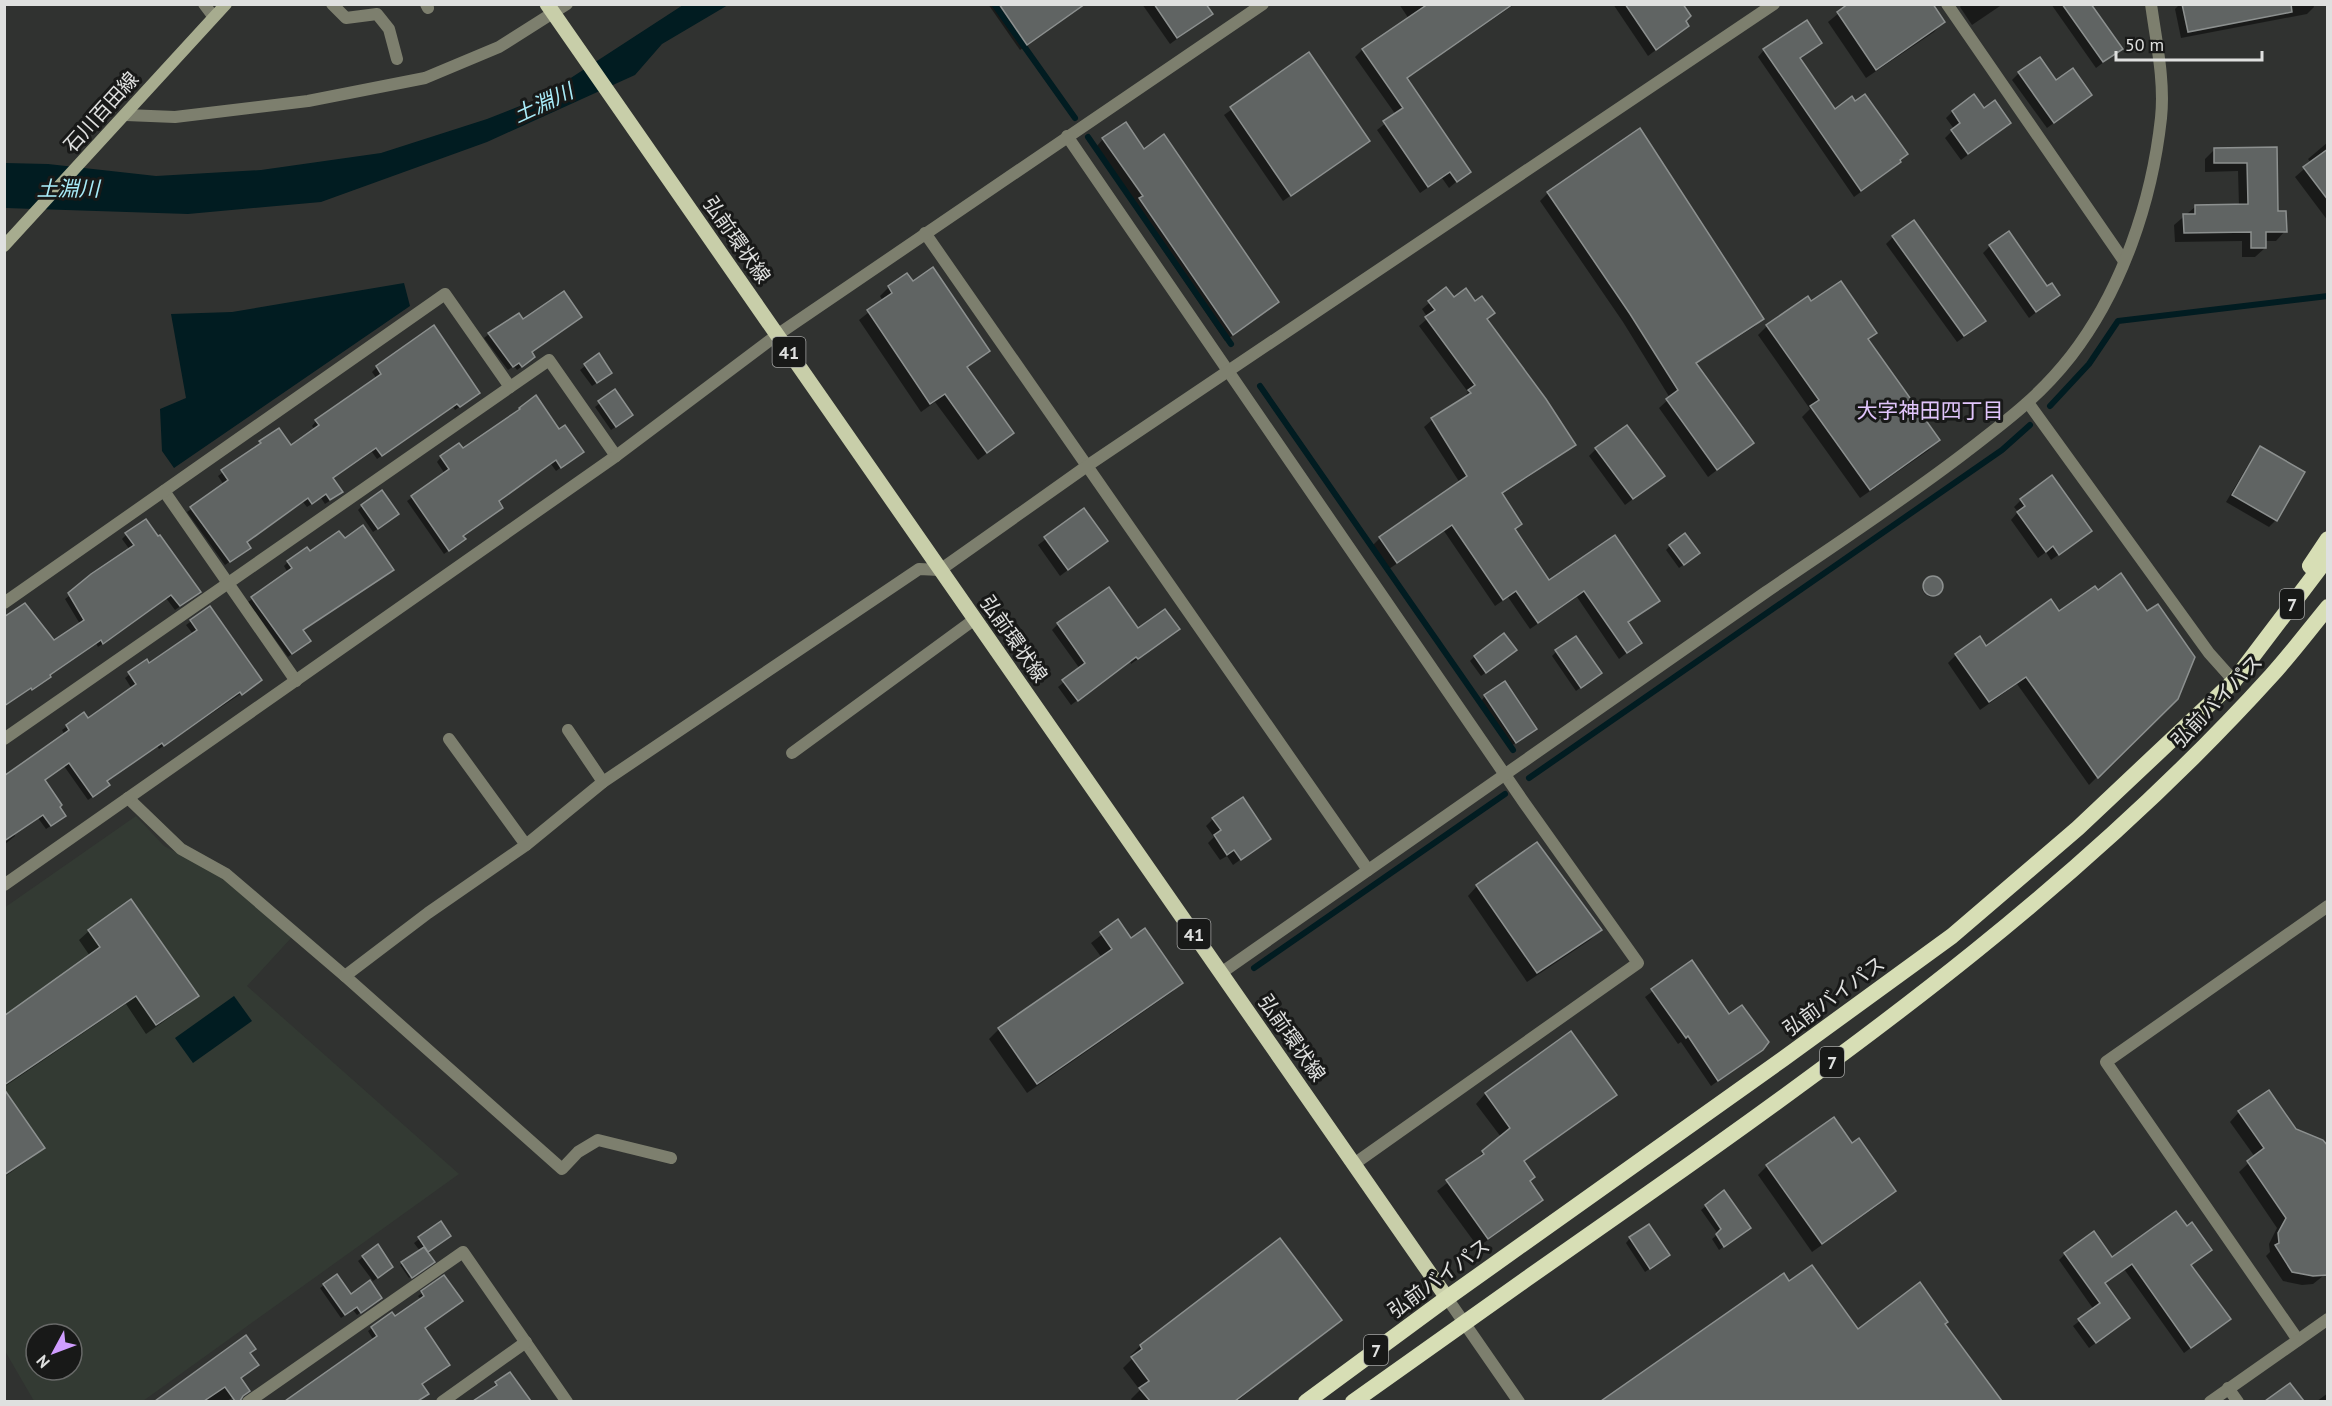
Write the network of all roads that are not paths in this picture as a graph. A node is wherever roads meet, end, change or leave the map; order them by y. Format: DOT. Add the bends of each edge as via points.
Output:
graph roads {
  1 [pos="204,4"];
  2 [pos="226,4"];
  3 [pos="332,4"];
  4 [pos="567,4"];
  5 [pos="1263,4"];
  6 [pos="1947,4"];
  7 [pos="2151,4"];
  8 [pos="1773,5"];
  9 [pos="550,9"];
  10 [pos="213,16"];
  11 [pos="397,59"];
  12 [pos="126,115"];
  13 [pos="1067,136"];
  14 [pos="925,233"];
  15 [pos="4,246"];
  16 [pos="2124,261"];
  17 [pos="777,335"];
  18 [pos="1229,371"];
  19 [pos="510,387"];
  20 [pos="2029,404"];
  21 [pos="616,456"];
  22 [pos="1087,466"];
  23 [pos="164,491"];
  24 [pos="2328,539"];
  25 [pos="2328,557"];
  26 [pos="940,570"];
  27 [pos="228,583"];
  28 [pos="4,603"];
  29 [pos="2328,607"];
  30 [pos="975,619"];
  31 [pos="2328,623"];
  32 [pos="2257,650"];
  33 [pos="2272,675"];
  34 [pos="296,681"];
  35 [pos="2234,681"];
  36 [pos="568,730"];
  37 [pos="4,739"];
  38 [pos="449,739"];
  39 [pos="792,753"];
  40 [pos="1506,773"];
  41 [pos="603,782"];
  42 [pos="128,798"];
  43 [pos="526,845"];
  44 [pos="1368,870"];
  45 [pos="4,885"];
  46 [pos="2328,906"];
  47 [pos="1221,973"];
  48 [pos="345,976"];
  49 [pos="671,1158"];
  50 [pos="1354,1164"];
  51 [pos="1447,1298"];
  52 [pos="2328,1319"];
  53 [pos="1464,1323"];
  54 [pos="2298,1340"];
  55 [pos="526,1342"];
  56 [pos="2228,1388"];
  57 [pos="248,1401"];
  58 [pos="442,1401"];
  59 [pos="567,1401"];
  60 [pos="1306,1401"];
  61 [pos="1353,1401"];
  62 [pos="1519,1401"];
  63 [pos="2210,1401"];
  64 [pos="2238,1401"];
  1 -- 10 [label="street"];
  2 -- 10 [label="main road, 石川百田線"];
  3 -- 11 [label="street" via="346,18 377,14 389,29"];
  4 -- 9 [label="street"];
  5 -- 13 [label="street"];
  6 -- 16 [label="street"];
  7 -- 16 [label="street" via="2161,116 2143,211"];
  8 -- 18 [label="street"];
  9 -- 12 [label="street" via="499,48 425,78 308,101 175,117"];
  9 -- 17 [label="main road, 弘前環状線 / 41"];
  10 -- 12 [label="main road, 石川百田線"];
  12 -- 15 [label="main road, 石川百田線"];
  13 -- 14 [label="street"];
  13 -- 18 [label="street"];
  14 -- 17 [label="street"];
  14 -- 22 [label="street"];
  16 -- 20 [label="street" via="2072,355"];
  17 -- 21 [label="street"];
  17 -- 26 [label="main road, 弘前環状線 / 41"];
  18 -- 22 [label="street"];
  18 -- 40 [label="street"];
  19 -- 21 [label="street" via="549,360"];
  19 -- 23 [label="street" via="445,294"];
  19 -- 27 [label="street"];
  20 -- 35 [label="street" via="2209,653"];
  20 -- 40 [label="street" via="1941,471"];
  21 -- 34 [label="street"];
  22 -- 26 [label="street"];
  22 -- 44 [label="street"];
  23 -- 27 [label="street"];
  23 -- 28 [label="street"];
  24 -- 32 [label="highway"];
  25 -- 32 [label="highway, 弘前バイパス / 7"];
  26 -- 30 [label="main road, 弘前環状線 / 41"];
  26 -- 41 [label="street" via="919,569"];
  27 -- 34 [label="street"];
  27 -- 37 [label="street"];
  29 -- 33 [label="highway, 弘前バイパス / 7"];
  30 -- 39 [label="street"];
  30 -- 47 [label="main road, 弘前環状線 / 41"];
  31 -- 33 [label="highway"];
  32 -- 35 [label="highway, 弘前バイパス / 7"];
  33 -- 53 [label="highway, 弘前バイパス / 7" via="2153,798 1965,961 1799,1087"];
  34 -- 42 [label="street"];
  35 -- 51 [label="highway, 弘前バイパス / 7" via="2078,828 1952,936"];
  36 -- 41 [label="street"];
  38 -- 43 [label="street"];
  40 -- 44 [label="street"];
  40 -- 50 [label="street" via="1638,963"];
  41 -- 43 [label="street"];
  42 -- 45 [label="street"];
  42 -- 48 [label="street" via="181,849 226,874"];
  43 -- 48 [label="street"];
  44 -- 47 [label="street"];
  46 -- 54 [label="street" via="2106,1062"];
  47 -- 50 [label="main road, 弘前環状線 / 41"];
  48 -- 49 [label="street" via="562,1169 578,1152 598,1140"];
  50 -- 51 [label="main road, 弘前環状線 / 41"];
  51 -- 53 [label="street"];
  51 -- 60 [label="highway, 弘前バイパス / 7"];
  52 -- 54 [label="street"];
  53 -- 61 [label="highway, 弘前バイパス / 7"];
  53 -- 62 [label="street"];
  54 -- 56 [label="street"];
  55 -- 57 [label="street" via="463,1252"];
  55 -- 58 [label="street"];
  55 -- 59 [label="street"];
  56 -- 63 [label="street"];
  56 -- 64 [label="street"];
}
